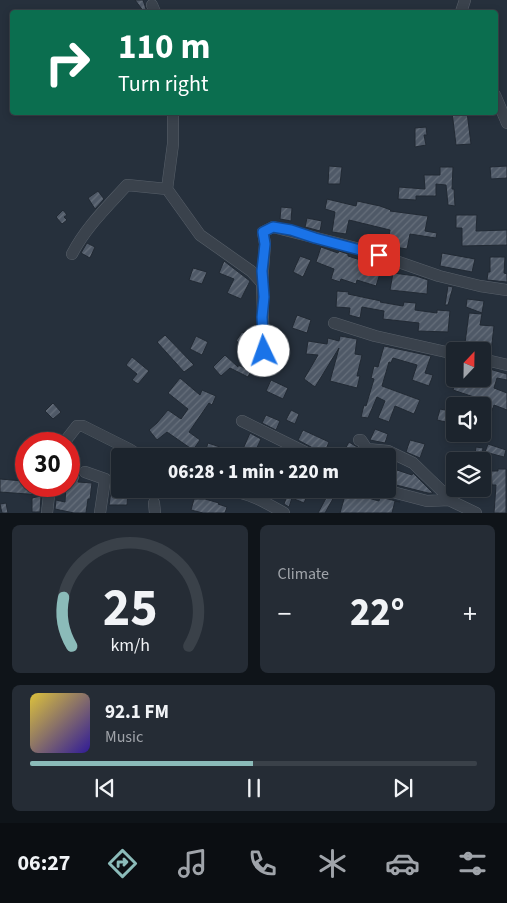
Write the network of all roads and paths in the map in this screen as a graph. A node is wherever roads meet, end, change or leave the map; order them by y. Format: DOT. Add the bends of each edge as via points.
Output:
graph roads {
  1 [pos="498,102"];
  2 [pos="173,115"];
  3 [pos="507,123"];
  4 [pos="167,189"];
  5 [pos="72,254"];
  6 [pos="262,283"];
  7 [pos="507,290"];
  8 [pos="334,323"];
  9 [pos="264,351"];
  10 [pos="446,352"];
  11 [pos="491,361"];
  12 [pos="507,365"];
  13 [pos="242,421"];
  14 [pos="72,432"];
  15 [pos="129,448"];
  16 [pos="298,448"];
  17 [pos="396,455"];
  18 [pos="85,472"];
  19 [pos="396,493"];
  20 [pos="49,497"];
  21 [pos="256,498"];
  22 [pos="449,500"];
  23 [pos="47,513"];
  24 [pos="100,513"];
  25 [pos="284,513"];
  26 [pos="476,513"];
  1 -- 3 [label="street"];
  2 -- 4 [label="street"];
  4 -- 5 [label="street" via="127,185 99,214"];
  4 -- 6 [label="street" via="200,236 251,271"];
  6 -- 7 [label="street" via="263,232 273,227 364,250 439,276"];
  6 -- 9 [label="street"];
  8 -- 10 [label="street"];
  11 -- 12 [label="street"];
  13 -- 16 [label="street"];
  14 -- 15 [label="street" via="77,426 83,426"];
  17 -- 22 [label="street" via="413,463"];
  18 -- 24 [label="street" via="105,479"];
  19 -- 22 [label="street" via="427,501"];
  20 -- 23 [label="street"];
  21 -- 25 [label="street"];
  22 -- 26 [label="street"];
}
